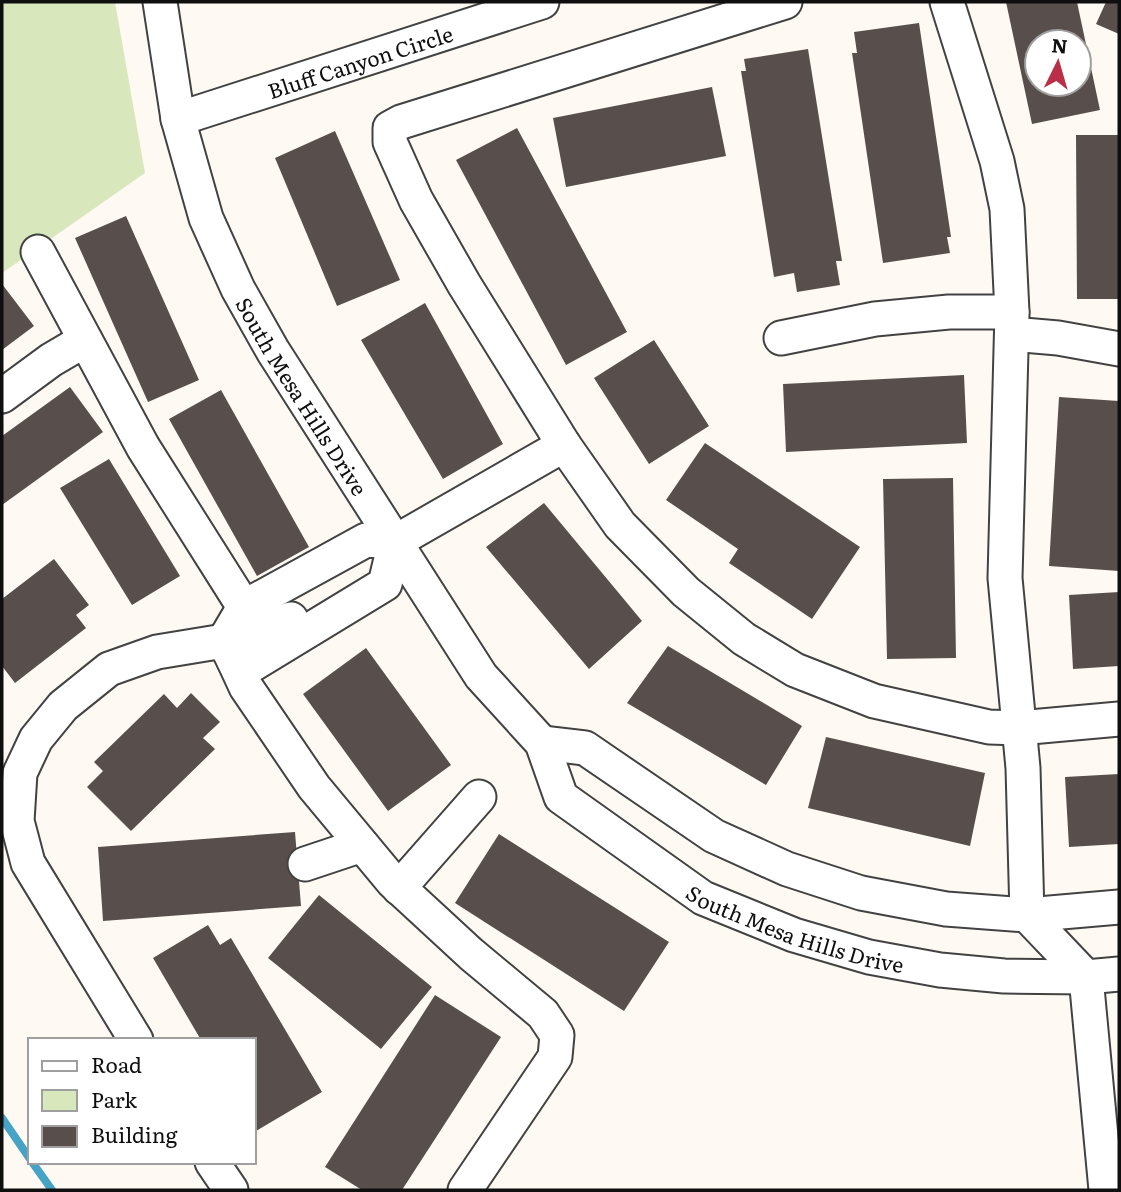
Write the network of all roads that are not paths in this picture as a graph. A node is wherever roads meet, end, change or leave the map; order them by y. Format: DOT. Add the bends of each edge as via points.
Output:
graph roads {
  1 [pos="160,2"];
  2 [pos="542,2"];
  3 [pos="785,2"];
  4 [pos="947,2"];
  5 [pos="178,119"];
  6 [pos="38,252"];
  7 [pos="1012,323"];
  8 [pos="781,338"];
  9 [pos="85,340"];
  10 [pos="1119,349"];
  11 [pos="2,396"];
  12 [pos="565,445"];
  13 [pos="395,542"];
  14 [pos="335,559"];
  15 [pos="244,607"];
  16 [pos="296,627"];
  17 [pos="237,656"];
  18 [pos="1119,719"];
  19 [pos="1019,728"];
  20 [pos="542,743"];
  21 [pos="479,797"];
  22 [pos="362,845"];
  23 [pos="305,864"];
  24 [pos="399,888"];
  25 [pos="1119,907"];
  26 [pos="1027,915"];
  27 [pos="1119,974"];
  28 [pos="1087,977"];
  29 [pos="135,1038"];
  30 [pos="213,1164"];
  31 [pos="232,1190"];
  32 [pos="465,1190"];
  33 [pos="1106,1190"];
  1 -- 5 [label="street, South Mesa Hills Drive"];
  2 -- 5 [label="street, Bluff Canyon Circle"];
  3 -- 12 [label="street" via="390,128 390,142 416,200"];
  4 -- 7 [label="street" via="997,161 1007,209"];
  5 -- 13 [label="street, South Mesa Hills Drive" via="206,218 238,289"];
  6 -- 9 [label="street"];
  7 -- 8 [label="street" via="949,312 875,319"];
  7 -- 10 [label="street" via="1058,338"];
  7 -- 19 [label="street" via="1005,578"];
  9 -- 11 [label="street"];
  9 -- 15 [label="street" via="143,447"];
  12 -- 13 [label="street"];
  12 -- 19 [label="street" via="620,524 686,593 744,639 795,670 874,701 989,727"];
  13 -- 14 [label="street" via="366,540"];
  13 -- 16 [label="street" via="385,584"];
  13 -- 20 [label="street, South Mesa Hills Drive" via="481,676"];
  14 -- 15 [label="street"];
  14 -- 16 [label="street" via="324,582 293,610"];
  15 -- 17 [label="street"];
  16 -- 17 [label="street"];
  17 -- 22 [label="street" via="246,687 314,787"];
  17 -- 29 [label="street" via="157,652 109,669 63,706 36,738 20,774 17,821 28,863"];
  18 -- 19 [label="street"];
  19 -- 26 [label="street"];
  20 -- 26 [label="street" via="585,748 713,836 787,869 861,893 946,909"];
  20 -- 28 [label="street, South Mesa Hills Drive" via="561,797 703,898 794,935 869,957 1004,976"];
  21 -- 24 [label="street"];
  22 -- 23 [label="street"];
  22 -- 24 [label="street"];
  24 -- 32 [label="street" via="544,1014 558,1035 555,1057"];
  25 -- 26 [label="street"];
  26 -- 28 [label="street"];
  27 -- 28 [label="street, South Mesa Hills Drive"];
  28 -- 33 [label="street"];
  30 -- 31 [label="street"];
}
